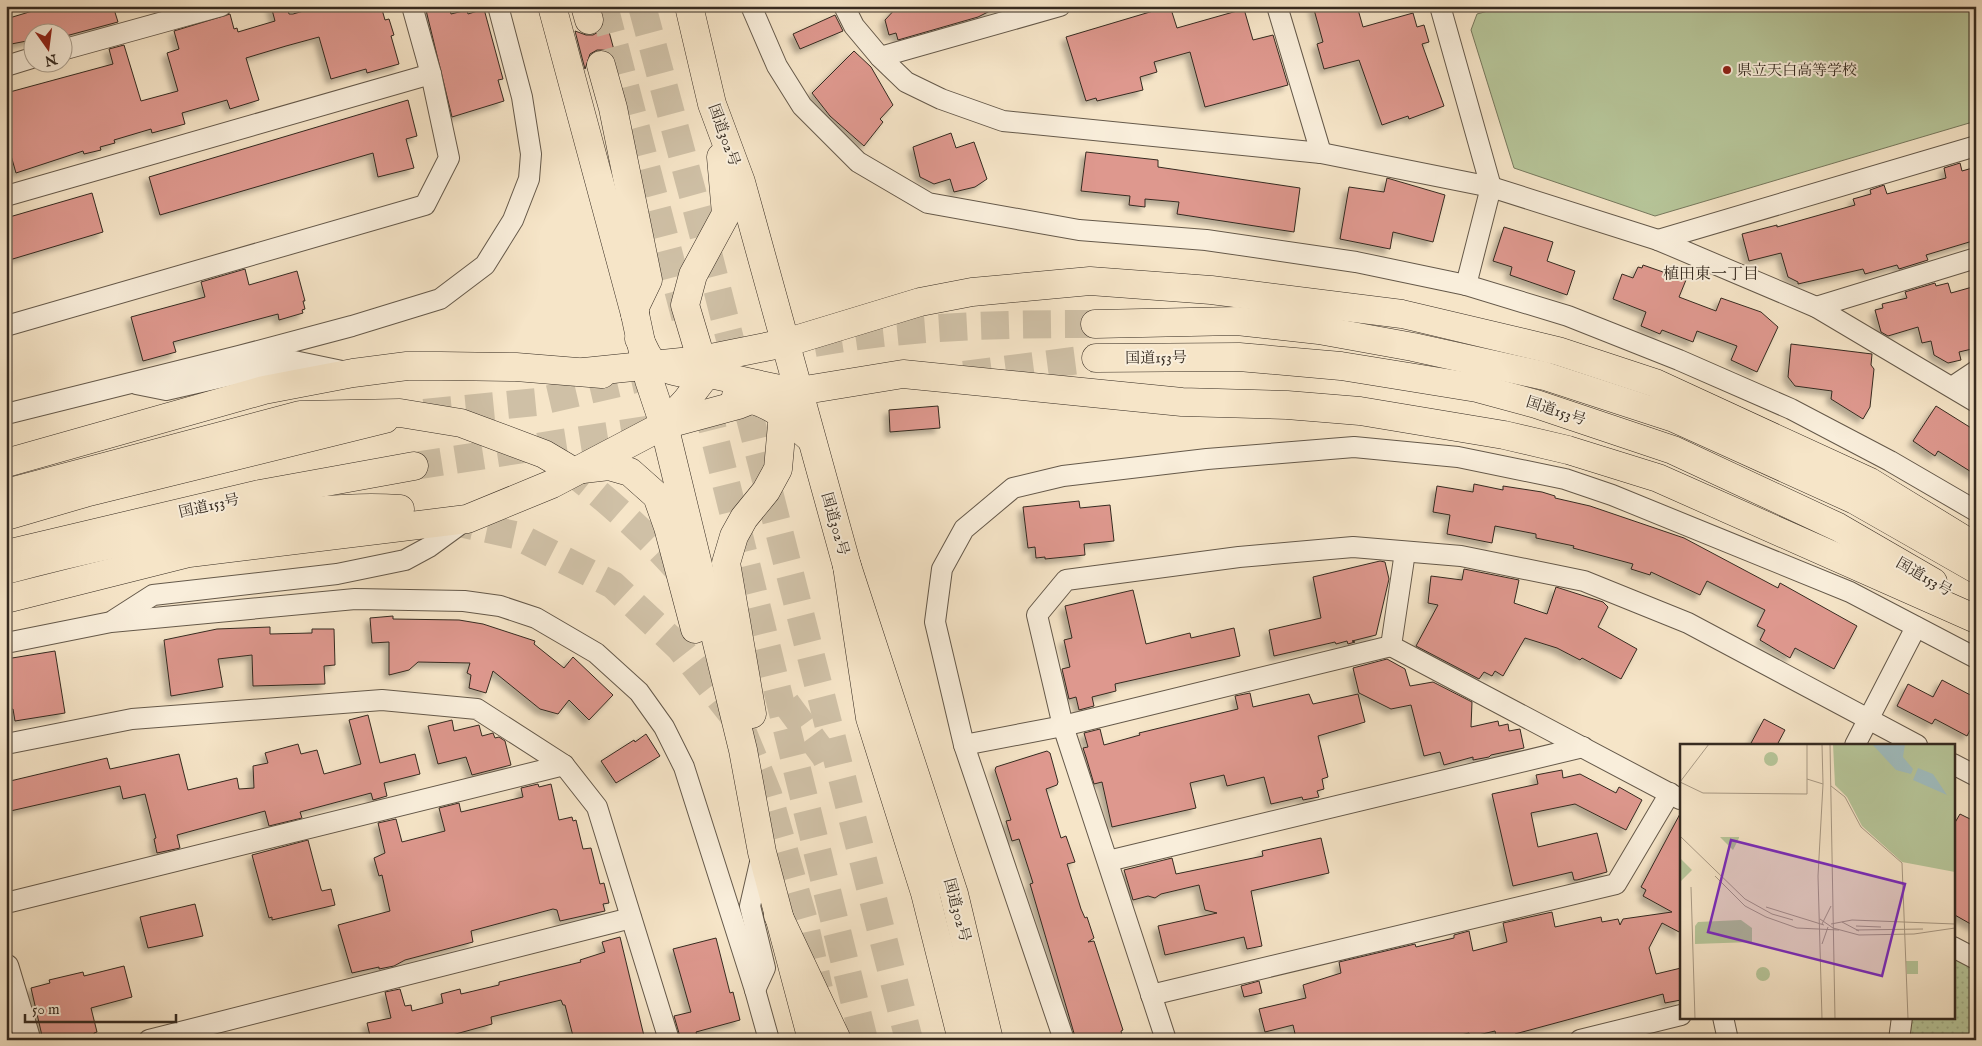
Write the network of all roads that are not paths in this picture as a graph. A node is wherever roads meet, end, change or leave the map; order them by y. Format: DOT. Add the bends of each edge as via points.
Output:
graph roads {
  1 [pos="221,6"];
  2 [pos="412,6"];
  3 [pos="498,6"];
  4 [pos="552,6"];
  5 [pos="689,6"];
  6 [pos="751,6"];
  7 [pos="844,6"];
  8 [pos="1060,6"];
  9 [pos="1277,6"];
  10 [pos="1440,6"];
  11 [pos="72,47"];
  12 [pos="880,57"];
  13 [pos="22,61"];
  14 [pos="601,65"];
  15 [pos="6,66"];
  16 [pos="431,74"];
  17 [pos="712,104"];
  18 [pos="1976,146"];
  19 [pos="1321,153"];
  20 [pos="1491,187"];
  21 [pos="6,196"];
  22 [pos="1658,240"];
  23 [pos="1976,258"];
  24 [pos="1466,285"];
  25 [pos="1816,307"];
  26 [pos="1095,324"];
  27 [pos="6,326"];
  28 [pos="637,327"];
  29 [pos="785,343"];
  30 [pos="1096,358"];
  31 [pos="651,371"];
  32 [pos="1976,371"];
  33 [pos="353,373"];
  34 [pos="700,375"];
  35 [pos="129,382"];
  36 [pos="1952,387"];
  37 [pos="753,398"];
  38 [pos="789,398"];
  39 [pos="1976,402"];
  40 [pos="6,414"];
  41 [pos="400,415"];
  42 [pos="664,425"];
  43 [pos="6,463"];
  44 [pos="414,466"];
  45 [pos="574,468"];
  46 [pos="6,493"];
  47 [pos="400,509"];
  48 [pos="1976,511"];
  49 [pos="6,516"];
  50 [pos="467,519"];
  51 [pos="1976,547"];
  52 [pos="1405,552"];
  53 [pos="6,554"];
  54 [pos="847,566"];
  55 [pos="1976,569"];
  56 [pos="6,570"];
  57 [pos="6,598"];
  58 [pos="1976,607"];
  59 [pos="1976,619"];
  60 [pos="111,622"];
  61 [pos="1916,627"];
  62 [pos="6,643"];
  63 [pos="1391,646"];
  64 [pos="1976,658"];
  65 [pos="1868,719"];
  66 [pos="1063,726"];
  67 [pos="6,744"];
  68 [pos="1856,744"];
  69 [pos="1915,744"];
  70 [pos="964,745"];
  71 [pos="1583,747"];
  72 [pos="743,750"];
  73 [pos="1954,765"];
  74 [pos="564,766"];
  75 [pos="1976,776"];
  76 [pos="1675,796"];
  77 [pos="761,845"];
  78 [pos="1108,861"];
  79 [pos="6,904"];
  80 [pos="778,915"];
  81 [pos="631,918"];
  82 [pos="1954,948"];
  83 [pos="1976,959"];
  84 [pos="6,966"];
  85 [pos="755,990"];
  86 [pos="1151,995"];
  87 [pos="1680,1015"];
  88 [pos="1723,1018"];
  89 [pos="1902,1018"];
  90 [pos="195,1034"];
  91 [pos="28,1040"];
  92 [pos="148,1040"];
  93 [pos="669,1040"];
  94 [pos="768,1040"];
  95 [pos="812,1040"];
  96 [pos="837,1040"];
  97 [pos="962,1040"];
  98 [pos="989,1040"];
  99 [pos="1064,1040"];
  100 [pos="1166,1040"];
  101 [pos="1580,1040"];
  102 [pos="1728,1040"];
  103 [pos="1900,1040"];
  1 -- 11 [label="street"];
  2 -- 16 [label="street"];
  3 -- 35 [label="street" via="522,98 531,154 529,179 513,220 485,265 440,299 333,331"];
  4 -- 28 [label="highway"];
  5 -- 17 [label="highway, 国道302号"];
  6 -- 24 [label="street" via="777,66 802,106 858,162 928,203 1079,230 1206,240 1337,260"];
  7 -- 12 [label="street" via="854,26"];
  8 -- 12 [label="street"];
  9 -- 19 [label="street"];
  10 -- 20 [label="street"];
  12 -- 19 [label="street" via="906,82 941,99 1003,121"];
  13 -- 15 [label="street"];
  14 -- 28 [label="highway" via="613,108 648,280 635,307"];
  16 -- 21 [label="street"];
  16 -- 27 [label="street" via="449,158 426,205"];
  17 -- 29 [label="highway, 国道302号" via="741,182"];
  17 -- 34 [label="highway" via="726,214 693,275 685,305"];
  18 -- 22 [label="street"];
  19 -- 20 [label="street"];
  20 -- 22 [label="street"];
  20 -- 24 [label="street"];
  22 -- 25 [label="street"];
  23 -- 25 [label="street"];
  24 -- 48 [label="street" via="1568,316 1791,409"];
  25 -- 36 [label="street"];
  26 -- 55 [label="highway, 国道153号" via="1237,321 1319,330 1545,376 1674,418 1855,500"];
  28 -- 31 [label="highway"];
  29 -- 34 [label="highway"];
  29 -- 38 [label="highway, 国道302号"];
  29 -- 51 [label="highway" via="920,302 964,293 1090,281 1211,290 1402,314 1558,351 1655,383 1870,482"];
  30 -- 58 [label="highway, 国道153号" via="1239,357 1341,366 1476,388 1536,404 1673,450 1838,527"];
  31 -- 33 [label="highway" via="407,366"];
  31 -- 34 [label="highway"];
  31 -- 42 [label="highway"];
  32 -- 36 [label="street"];
  33 -- 35 [label="street" via="294,361 166,390"];
  33 -- 43 [label="highway" via="264,390"];
  34 -- 37 [label="highway"];
  34 -- 38 [label="highway" via="715,375"];
  34 -- 42 [label="highway"];
  35 -- 40 [label="street"];
  36 -- 39 [label="street"];
  37 -- 38 [label="highway"];
  37 -- 42 [label="highway"];
  38 -- 54 [label="highway, 国道302号" via="811,439"];
  38 -- 59 [label="highway" via="903,374 1182,402 1360,411 1504,435 1568,450 1658,478"];
  38 -- 77 [label="highway" via="778,469 766,491 744,518 726,562 762,764"];
  41 -- 49 [label="highway" via="85,493"];
  42 -- 45 [label="highway"];
  42 -- 72 [label="highway"];
  44 -- 53 [label="highway, 国道153号" via="260,494"];
  45 -- 46 [label="highway" via="461,423 400,413 300,415"];
  45 -- 50 [label="highway" via="552,484"];
  45 -- 72 [label="highway" via="609,466 630,472 657,496 715,704"];
  47 -- 56 [label="highway" via="368,507 319,511 158,534"];
  50 -- 57 [label="highway" via="189,553"];
  50 -- 60 [label="street" via="405,560 337,574 153,595"];
  52 -- 63 [label="street"];
  52 -- 65 [label="street" via="1461,556 1584,580 1688,624"];
  52 -- 66 [label="street" via="1352,547 1239,557 1066,580 1037,615"];
  54 -- 97 [label="highway" via="870,718 925,893"];
  54 -- 98 [label="highway, 国道302号" via="954,894"];
  60 -- 62 [label="street"];
  60 -- 85 [label="street" via="355,599 464,601 500,606 536,618 596,653 639,692 664,727 684,767"];
  61 -- 64 [label="street"];
  61 -- 65 [label="street"];
  61 -- 70 [label="street" via="1850,592 1612,495 1565,479 1458,458 1354,447 1207,459 1063,476 1014,488 964,529 942,569 935,622"];
  63 -- 66 [label="street"];
  63 -- 71 [label="street"];
  65 -- 68 [label="street"];
  65 -- 69 [label="street"];
  66 -- 70 [label="street"];
  66 -- 78 [label="street"];
  67 -- 74 [label="street" via="132,719 382,700 477,709"];
  70 -- 99 [label="street"];
  71 -- 76 [label="street"];
  71 -- 78 [label="street"];
  72 -- 77 [label="highway"];
  73 -- 75 [label="street"];
  74 -- 79 [label="street"];
  74 -- 81 [label="street" via="597,807"];
  76 -- 86 [label="street" via="1616,884"];
  77 -- 80 [label="highway"];
  77 -- 85 [label="street" via="750,906 765,968"];
  78 -- 86 [label="street"];
  80 -- 95 [label="highway"];
  80 -- 96 [label="highway"];
  81 -- 90 [label="street"];
  81 -- 93 [label="street"];
  82 -- 83 [label="street"];
  84 -- 91 [label="street"];
  85 -- 94 [label="street"];
  86 -- 100 [label="street"];
  87 -- 101 [label="street"];
  88 -- 102 [label="street"];
  89 -- 103 [label="street"];
  90 -- 92 [label="street"];
}
